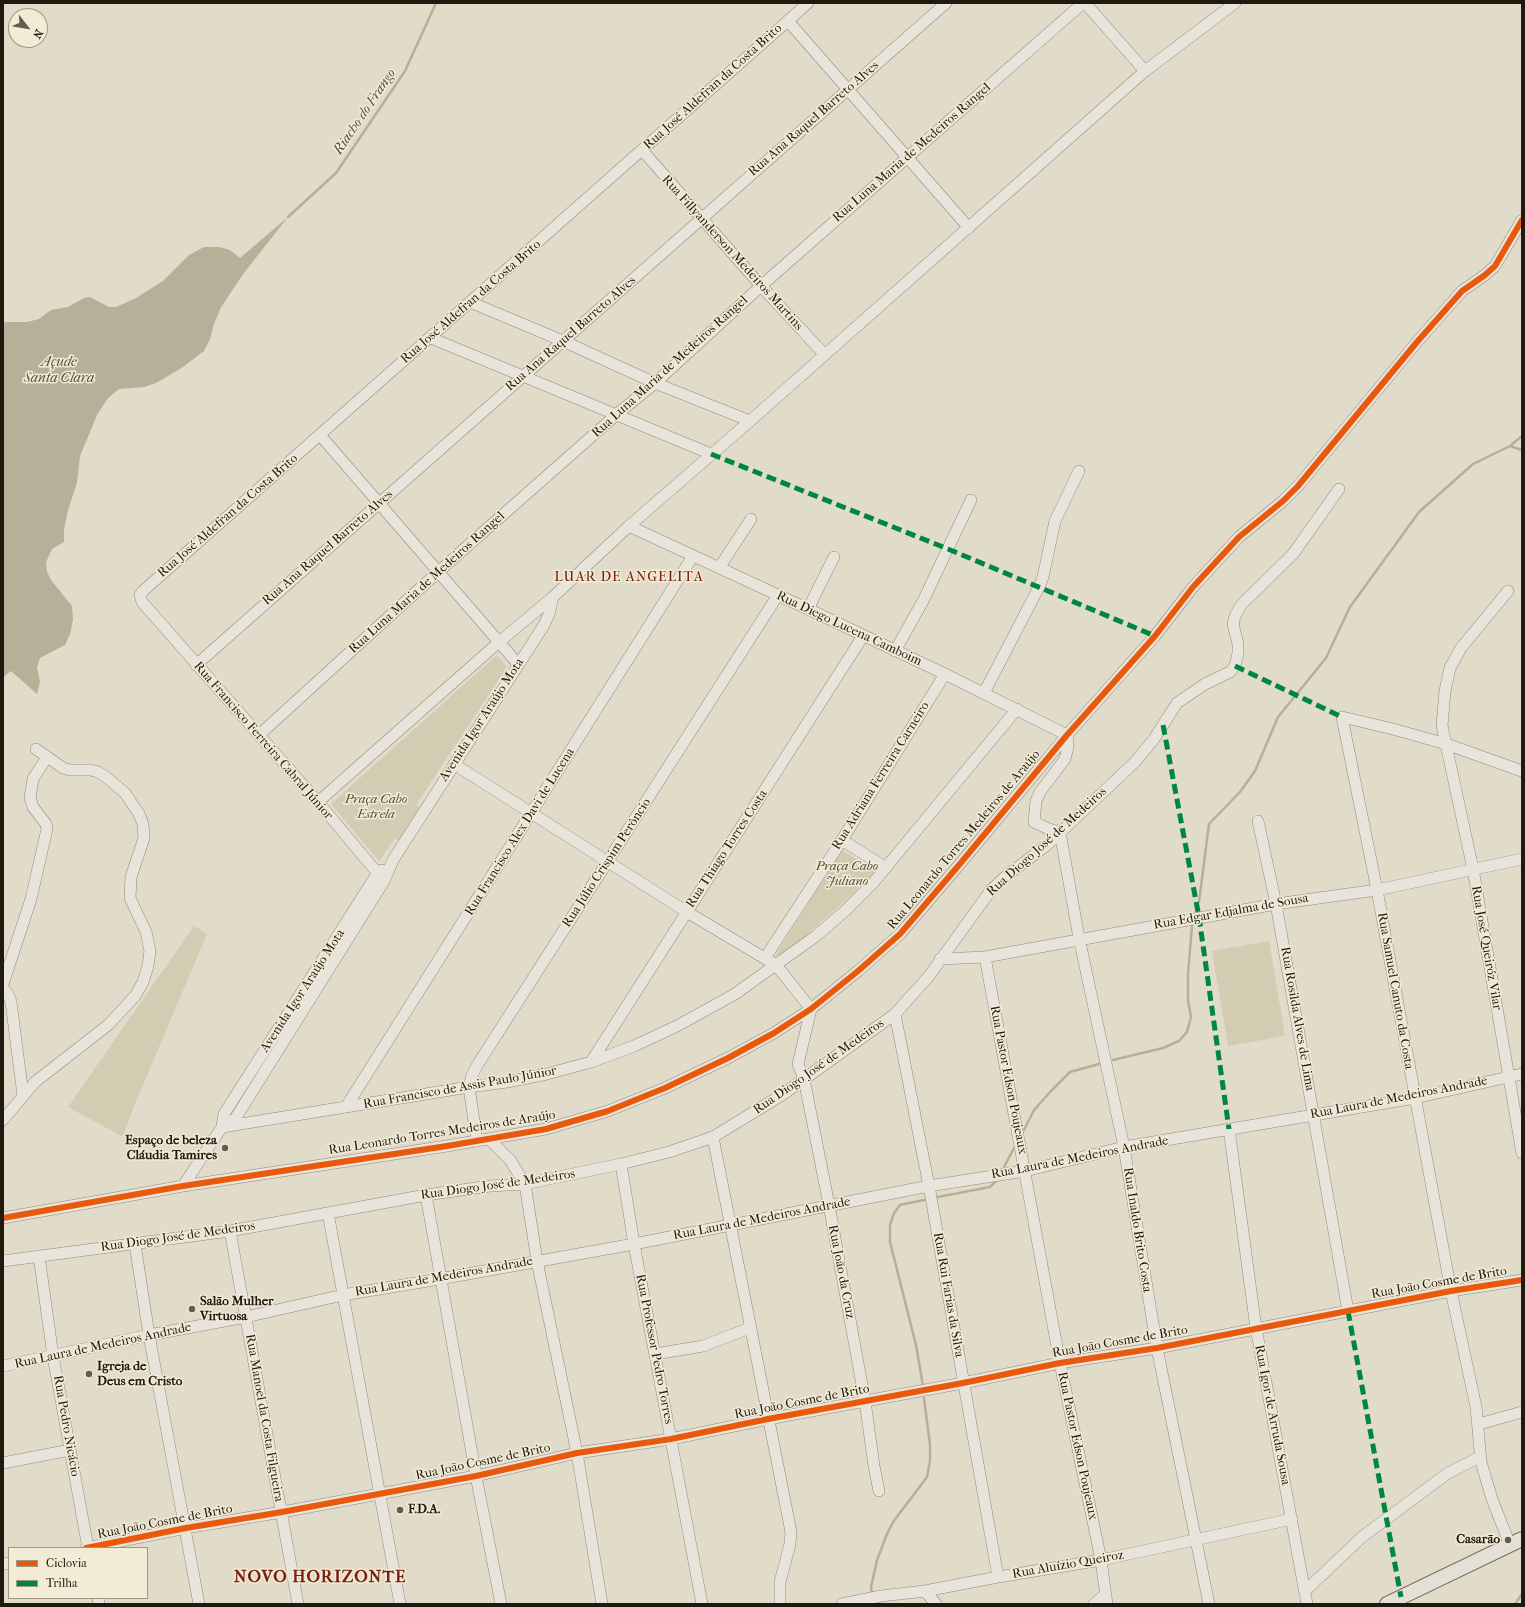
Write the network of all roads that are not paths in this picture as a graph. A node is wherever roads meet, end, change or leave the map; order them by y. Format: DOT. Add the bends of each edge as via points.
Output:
graph roads {
  1 [pos="808,3"];
  2 [pos="946,3"];
  3 [pos="1084,3"];
  4 [pos="1235,3"];
  5 [pos="788,21"];
  6 [pos="1145,71"];
  7 [pos="848,89"];
  8 [pos="642,150"];
  9 [pos="908,157"];
  10 [pos="701,219"];
  11 [pos="1522,220"];
  12 [pos="968,228"];
  13 [pos="761,286"];
  14 [pos="470,302"];
  15 [pos="431,338"];
  16 [pos="563,341"];
  17 [pos="824,354"];
  18 [pos="524,376"];
  19 [pos="655,382"];
  20 [pos="616,415"];
  21 [pos="750,421"];
  22 [pos="320,435"];
  23 [pos="711,454"];
  24 [pos="1079,472"];
  25 [pos="1339,490"];
  26 [pos="971,500"];
  27 [pos="378,504"];
  28 [pos="751,519"];
  29 [pos="628,526"];
  30 [pos="693,556"];
  31 [pos="834,557"];
  32 [pos="719,568"];
  33 [pos="438,572"];
  34 [pos="1508,591"];
  35 [pos="778,595"];
  36 [pos="553,597"];
  37 [pos="142,602"];
  38 [pos="808,609"];
  39 [pos="863,636"];
  40 [pos="499,642"];
  41 [pos="895,651"];
  42 [pos="518,664"];
  43 [pos="196,665"];
  44 [pos="945,674"];
  45 [pos="984,693"];
  46 [pos="1016,709"];
  47 [pos="259,735"];
  48 [pos="1067,735"];
  49 [pos="1446,744"];
  50 [pos="36,749"];
  51 [pos="47,757"];
  52 [pos="454,764"];
  53 [pos="1522,771"];
  54 [pos="318,802"];
  55 [pos="532,813"];
  56 [pos="1258,821"];
  57 [pos="1060,832"];
  58 [pos="842,840"];
  59 [pos="1522,859"];
  60 [pos="608,862"];
  61 [pos="886,868"];
  62 [pos="1473,869"];
  63 [pos="380,877"];
  64 [pos="1377,890"];
  65 [pos="1276,904"];
  66 [pos="688,912"];
  67 [pos="1079,938"];
  68 [pos="985,957"];
  69 [pos="765,958"];
  70 [pos="940,959"];
  71 [pos="776,965"];
  72 [pos="3,984"];
  73 [pos="3,988"];
  74 [pos="811,1008"];
  75 [pos="895,1014"];
  76 [pos="591,1062"];
  77 [pos="1522,1074"];
  78 [pos="1508,1076"];
  79 [pos="804,1079"];
  80 [pos="468,1087"];
  81 [pos="23,1095"];
  82 [pos="1415,1098"];
  83 [pos="346,1107"];
  84 [pos="1314,1116"];
  85 [pos="3,1120"];
  86 [pos="222,1127"];
  87 [pos="1229,1130"];
  88 [pos="713,1137"];
  89 [pos="489,1139"];
  90 [pos="477,1140"];
  91 [pos="1124,1147"];
  92 [pos="1522,1153"];
  93 [pos="621,1164"];
  94 [pos="1025,1171"];
  95 [pos="525,1184"];
  96 [pos="183,1186"];
  97 [pos="929,1186"];
  98 [pos="426,1195"];
  99 [pos="829,1205"];
  100 [pos="328,1213"];
  101 [pos="3,1218"];
  102 [pos="730,1226"];
  103 [pos="230,1231"];
  104 [pos="134,1244"];
  105 [pos="634,1244"];
  106 [pos="39,1256"];
  107 [pos="3,1261"];
  108 [pos="537,1261"];
  109 [pos="440,1279"];
  110 [pos="1522,1280"];
  111 [pos="1450,1291"];
  112 [pos="343,1295"];
  113 [pos="1348,1311"];
  114 [pos="246,1317"];
  115 [pos="750,1328"];
  116 [pos="1256,1328"];
  117 [pos="148,1335"];
  118 [pos="1157,1348"];
  119 [pos="655,1354"];
  120 [pos="53,1356"];
  121 [pos="1060,1363"];
  122 [pos="3,1366"];
  123 [pos="963,1384"];
  124 [pos="865,1401"];
  125 [pos="1522,1412"];
  126 [pos="768,1419"];
  127 [pos="1479,1424"];
  128 [pos="671,1439"];
  129 [pos="70,1450"];
  130 [pos="577,1453"];
  131 [pos="1480,1457"];
  132 [pos="3,1463"];
  133 [pos="476,1476"];
  134 [pos="879,1491"];
  135 [pos="379,1494"];
  136 [pos="282,1512"];
  137 [pos="1292,1520"];
  138 [pos="186,1528"];
  139 [pos="1197,1540"];
  140 [pos="1516,1542"];
  141 [pos="87,1547"];
  142 [pos="92,1547"];
  143 [pos="1101,1560"];
  144 [pos="998,1577"];
  145 [pos="924,1591"];
  146 [pos="1305,1591"];
  147 [pos="1106,1599"];
  148 [pos="199,1604"];
  149 [pos="298,1604"];
  150 [pos="400,1604"];
  151 [pos="501,1604"];
  152 [pos="602,1604"];
  153 [pos="702,1604"];
  154 [pos="780,1604"];
  155 [pos="842,1604"];
  156 [pos="936,1604"];
  157 [pos="1094,1604"];
  158 [pos="1209,1604"];
  159 [pos="1307,1604"];
  160 [pos="1387,1604"];
  1 -- 5 [label="street, Rua José Aldefran da Costa Brito"];
  2 -- 7 [label="street, Rua Ana Raquel Barreto Alves"];
  3 -- 6 [label="street"];
  3 -- 9 [label="street, Rua Luna Maria de Medeiros Rangel"];
  4 -- 6 [label="street"];
  5 -- 7 [label="street"];
  5 -- 8 [label="street, Rua José Aldefran da Costa Brito"];
  6 -- 12 [label="street"];
  7 -- 9 [label="street"];
  7 -- 10 [label="street, Rua Ana Raquel Barreto Alves"];
  8 -- 10 [label="street, Rua Fillyanderson Medeiros Martins"];
  8 -- 14 [label="street, Rua José Aldefran da Costa Brito"];
  9 -- 12 [label="street"];
  9 -- 13 [label="street, Rua Luna Maria de Medeiros Rangel"];
  10 -- 13 [label="street, Rua Fillyanderson Medeiros Martins"];
  10 -- 16 [label="street, Rua Ana Raquel Barreto Alves"];
  11 -- 48 [label="street, Rua Leonardo Torres Medeiros de Araújo" via="1495,266 1462,291 1302,481 1229,548"];
  12 -- 17 [label="street"];
  13 -- 17 [label="street, Rua Fillyanderson Medeiros Martins"];
  13 -- 19 [label="street, Rua Luna Maria de Medeiros Rangel"];
  14 -- 15 [label="street, Rua José Aldefran da Costa Brito"];
  14 -- 16 [label="street"];
  15 -- 18 [label="street"];
  15 -- 22 [label="street, Rua José Aldefran da Costa Brito"];
  16 -- 18 [label="street, Rua Ana Raquel Barreto Alves"];
  16 -- 19 [label="street"];
  17 -- 21 [label="street"];
  18 -- 20 [label="street"];
  18 -- 27 [label="street, Rua Ana Raquel Barreto Alves"];
  19 -- 20 [label="street, Rua Luna Maria de Medeiros Rangel"];
  19 -- 21 [label="street"];
  20 -- 23 [label="street"];
  20 -- 33 [label="street, Rua Luna Maria de Medeiros Rangel"];
  21 -- 23 [label="street"];
  22 -- 27 [label="street"];
  22 -- 37 [label="street, Rua José Aldefran da Costa Brito" via="143,591 140,595"];
  23 -- 29 [label="street"];
  24 -- 45 [label="street" via="1055,521 1043,578"];
  25 -- 57 [label="street, Rua Diogo José de Medeiros" via="1293,554 1241,605 1233,624 1238,644 1235,666 1225,675 1205,684 1177,703 1144,752"];
  26 -- 41 [label="street" via="923,601"];
  27 -- 33 [label="street"];
  27 -- 43 [label="street, Rua Ana Raquel Barreto Alves"];
  28 -- 32 [label="street"];
  29 -- 30 [label="street, Rua Diego Lucena Camboim"];
  29 -- 36 [label="street"];
  30 -- 32 [label="street, Rua Diego Lucena Camboim"];
  30 -- 55 [label="street, Rua Francisco Alex Davi de Lucena"];
  31 -- 38 [label="street"];
  32 -- 35 [label="street, Rua Diego Lucena Camboim"];
  33 -- 40 [label="street"];
  33 -- 47 [label="street, Rua Luna Maria de Medeiros Rangel"];
  34 -- 49 [label="street, Rua José Queiróz Vilar" via="1461,648 1450,668 1442,712"];
  35 -- 38 [label="street, Rua Diego Lucena Camboim"];
  35 -- 60 [label="street, Rua Júlio Crispim Perôncio"];
  36 -- 40 [label="street"];
  36 -- 42 [label="street, Avenida Igor Araújo Mota" via="544,625"];
  37 -- 43 [label="street, Rua Francisco Ferreira Cabral Júnior"];
  38 -- 39 [label="street, Rua Diego Lucena Camboim"];
  39 -- 41 [label="street, Rua Diego Lucena Camboim"];
  39 -- 66 [label="street, Rua Thiago Torres Costa"];
  40 -- 42 [label="street"];
  40 -- 54 [label="street"];
  41 -- 44 [label="street, Rua Diego Lucena Camboim"];
  42 -- 52 [label="street, Avenida Igor Araújo Mota"];
  43 -- 47 [label="street, Rua Francisco Ferreira Cabral Júnior"];
  44 -- 45 [label="street, Rua Diego Lucena Camboim"];
  44 -- 58 [label="street, Rua Adriana Ferreira Carneiro"];
  45 -- 46 [label="street, Rua Diego Lucena Camboim"];
  46 -- 48 [label="street, Rua Diego Lucena Camboim"];
  46 -- 61 [label="street, Rua Francisco de Assis Paulo Júnior"];
  47 -- 54 [label="street, Rua Francisco Ferreira Cabral Júnior"];
  48 -- 57 [label="street" via="1068,747 1064,759 1036,800 1034,822"];
  48 -- 74 [label="street, Rua Leonardo Torres Medeiros de Araújo" via="900,934 858,972"];
  49 -- 53 [label="street"];
  49 -- 62 [label="street, Rua José Queiróz Vilar"];
  49 -- 64 [label="street, Rua Samuel Canuto da Costa" via="1342,717"];
  50 -- 51 [label="street"];
  51 -- 72 [label="street" via="33,779 30,798 47,829 31,899"];
  51 -- 81 [label="street" via="63,768 98,772 125,793 139,814 144,838 132,873 130,898 146,932 150,952 143,982 135,996 108,1025 35,1082"];
  52 -- 55 [label="street"];
  52 -- 63 [label="street, Avenida Igor Araújo Mota"];
  54 -- 63 [label="street, Rua Francisco Ferreira Cabral Júnior"];
  55 -- 60 [label="street"];
  55 -- 83 [label="street, Rua Francisco Alex Davi de Lucena"];
  56 -- 65 [label="street, Rua Rosilda Alves de Lima"];
  57 -- 67 [label="street, Rua Inaldo Brito Costa"];
  57 -- 70 [label="street, Rua Diogo José de Medeiros" via="1042,850 1004,877 991,890"];
  58 -- 61 [label="street"];
  58 -- 69 [label="street, Rua Adriana Ferreira Carneiro"];
  59 -- 62 [label="street, Rua Edgar Edjalma de Sousa"];
  60 -- 66 [label="street"];
  60 -- 80 [label="street, Rua Júlio Crispim Perôncio" via="478,1064"];
  61 -- 71 [label="street, Rua Francisco de Assis Paulo Júnior" via="845,911"];
  62 -- 64 [label="street, Rua Edgar Edjalma de Sousa"];
  62 -- 78 [label="street, Rua José Queiróz Vilar"];
  63 -- 86 [label="street, Avenida Igor Araújo Mota" via="235,1119"];
  64 -- 65 [label="street, Rua Edgar Edjalma de Sousa"];
  64 -- 82 [label="street, Rua Samuel Canuto da Costa"];
  65 -- 67 [label="street, Rua Edgar Edjalma de Sousa"];
  65 -- 84 [label="street, Rua Rosilda Alves de Lima"];
  66 -- 69 [label="street"];
  66 -- 76 [label="street, Rua Thiago Torres Costa"];
  67 -- 68 [label="street, Rua Edgar Edjalma de Sousa"];
  67 -- 91 [label="street, Rua Inaldo Brito Costa"];
  68 -- 70 [label="street, Rua Edgar Edjalma de Sousa"];
  68 -- 94 [label="street, Rua Pastor Edson Poujeaux"];
  69 -- 71 [label="street"];
  70 -- 75 [label="street, Rua Diogo José de Medeiros"];
  71 -- 74 [label="street"];
  71 -- 76 [label="street, Rua Francisco de Assis Paulo Júnior" via="735,994 677,1026"];
  73 -- 81 [label="street" via="10,1002"];
  74 -- 79 [label="street, Rua João da Cruz" via="798,1064"];
  74 -- 89 [label="street, Rua Leonardo Torres Medeiros de Araújo" via="774,1033 665,1088 608,1111 546,1129"];
  75 -- 79 [label="street, Rua Diogo José de Medeiros"];
  75 -- 97 [label="street, Rua Rui Farias da Silva"];
  76 -- 80 [label="street, Rua Francisco de Assis Paulo Júnior" via="547,1074"];
  77 -- 78 [label="street, Rua Laura de Medeiros Andrade"];
  78 -- 82 [label="street, Rua Laura de Medeiros Andrade"];
  78 -- 92 [label="street, Rua José Queiróz Vilar"];
  79 -- 88 [label="street, Rua Diogo José de Medeiros"];
  79 -- 99 [label="street, Rua João da Cruz"];
  80 -- 83 [label="street, Rua Francisco de Assis Paulo Júnior"];
  80 -- 90 [label="street"];
  81 -- 85 [label="street"];
  82 -- 84 [label="street, Rua Laura de Medeiros Andrade"];
  82 -- 111 [label="street, Rua Samuel Canuto da Costa"];
  83 -- 86 [label="street, Rua Francisco de Assis Paulo Júnior"];
  84 -- 87 [label="street, Rua Laura de Medeiros Andrade"];
  84 -- 113 [label="street, Rua Rosilda Alves de Lima"];
  86 -- 96 [label="street, Avenida Igor Araújo Mota"];
  87 -- 91 [label="street, Rua Laura de Medeiros Andrade"];
  87 -- 116 [label="street, Rua Igor de Arruda Sousa"];
  88 -- 93 [label="street, Rua Diogo José de Medeiros" via="669,1152"];
  88 -- 102 [label="street"];
  89 -- 90 [label="street, Rua Leonardo Torres Medeiros de Araújo"];
  89 -- 95 [label="street" via="510,1160"];
  90 -- 96 [label="street, Rua Leonardo Torres Medeiros de Araújo"];
  91 -- 94 [label="street, Rua Laura de Medeiros Andrade"];
  91 -- 118 [label="street, Rua Inaldo Brito Costa"];
  93 -- 95 [label="street, Rua Diogo José de Medeiros"];
  93 -- 105 [label="street, Rua Professor Pedro Torres"];
  94 -- 97 [label="street, Rua Laura de Medeiros Andrade"];
  94 -- 121 [label="street, Rua Pastor Edson Poujeaux"];
  95 -- 98 [label="street, Rua Diogo José de Medeiros"];
  95 -- 108 [label="street"];
  96 -- 101 [label="street, Rua Leonardo Torres Medeiros de Araújo"];
  97 -- 99 [label="street, Rua Laura de Medeiros Andrade"];
  97 -- 123 [label="street, Rua Rui Farias da Silva"];
  98 -- 100 [label="street, Rua Diogo José de Medeiros"];
  98 -- 109 [label="street"];
  99 -- 102 [label="street, Rua Laura de Medeiros Andrade"];
  99 -- 124 [label="street, Rua João da Cruz"];
  100 -- 103 [label="street, Rua Diogo José de Medeiros"];
  100 -- 112 [label="street"];
  102 -- 105 [label="street, Rua Laura de Medeiros Andrade"];
  102 -- 115 [label="street"];
  103 -- 104 [label="street, Rua Diogo José de Medeiros"];
  103 -- 114 [label="street, Rua Manoel da Costa Filgueira"];
  104 -- 106 [label="street, Rua Diogo José de Medeiros"];
  104 -- 117 [label="street"];
  105 -- 108 [label="street, Rua Laura de Medeiros Andrade"];
  105 -- 119 [label="street, Rua Professor Pedro Torres"];
  106 -- 107 [label="street, Rua Diogo José de Medeiros"];
  106 -- 120 [label="street, Rua Pedro Nicácio"];
  108 -- 109 [label="street, Rua Laura de Medeiros Andrade"];
  108 -- 130 [label="street"];
  109 -- 112 [label="street, Rua Laura de Medeiros Andrade"];
  109 -- 133 [label="street"];
  110 -- 111 [label="street, Rua João Cosme de Brito"];
  111 -- 113 [label="street, Rua João Cosme de Brito"];
  111 -- 127 [label="street, Rua Samuel Canuto da Costa"];
  112 -- 114 [label="street, Rua Laura de Medeiros Andrade"];
  112 -- 135 [label="street"];
  113 -- 116 [label="street, Rua João Cosme de Brito"];
  114 -- 117 [label="street, Rua Laura de Medeiros Andrade"];
  114 -- 136 [label="street, Rua Manoel da Costa Filgueira"];
  115 -- 119 [label="street" via="702,1346"];
  115 -- 126 [label="street"];
  116 -- 118 [label="street, Rua João Cosme de Brito"];
  116 -- 137 [label="street, Rua Igor de Arruda Sousa"];
  117 -- 120 [label="street, Rua Laura de Medeiros Andrade"];
  117 -- 138 [label="street"];
  118 -- 121 [label="street, Rua João Cosme de Brito"];
  118 -- 139 [label="street, Rua Inaldo Brito Costa"];
  119 -- 128 [label="street, Rua Professor Pedro Torres"];
  120 -- 122 [label="street, Rua Laura de Medeiros Andrade"];
  120 -- 129 [label="street, Rua Pedro Nicácio"];
  121 -- 123 [label="street, Rua João Cosme de Brito"];
  121 -- 143 [label="street, Rua Pastor Edson Poujeaux"];
  123 -- 124 [label="street, Rua João Cosme de Brito"];
  123 -- 144 [label="street, Rua Rui Farias da Silva"];
  124 -- 126 [label="street, Rua João Cosme de Brito"];
  124 -- 134 [label="street, Rua João da Cruz"];
  125 -- 127 [label="street"];
  126 -- 128 [label="street, Rua João Cosme de Brito"];
  126 -- 154 [label="street" via="791,1532 780,1582"];
  127 -- 131 [label="street, Rua Samuel Canuto da Costa"];
  128 -- 130 [label="street, Rua João Cosme de Brito"];
  128 -- 153 [label="street, Rua Professor Pedro Torres"];
  129 -- 132 [label="street"];
  129 -- 141 [label="street, Rua Pedro Nicácio"];
  130 -- 133 [label="street, Rua João Cosme de Brito"];
  130 -- 152 [label="street"];
  131 -- 140 [label="street, Rua Samuel Canuto da Costa" via="1484,1475"];
  131 -- 146 [label="street" via="1448,1472 1368,1532"];
  133 -- 135 [label="street, Rua João Cosme de Brito"];
  133 -- 151 [label="street"];
  135 -- 136 [label="street, Rua João Cosme de Brito"];
  135 -- 150 [label="street"];
  136 -- 138 [label="street, Rua João Cosme de Brito"];
  136 -- 149 [label="street, Rua Manoel da Costa Filgueira"];
  137 -- 139 [label="street, Rua Aluízio Queiroz"];
  137 -- 146 [label="street, Rua Igor de Arruda Sousa"];
  138 -- 142 [label="street, Rua João Cosme de Brito"];
  138 -- 148 [label="street"];
  139 -- 143 [label="street, Rua Aluízio Queiroz"];
  139 -- 158 [label="street, Rua Inaldo Brito Costa"];
  140 -- 160 [label="main road"];
  143 -- 144 [label="street, Rua Aluízio Queiroz"];
  143 -- 147 [label="street, Rua Pastor Edson Poujeaux"];
  144 -- 145 [label="street, Rua Aluízio Queiroz"];
  145 -- 155 [label="street, Rua Aluízio Queiroz"];
  145 -- 156 [label="street"];
  146 -- 159 [label="street, Rua Igor de Arruda Sousa"];
  147 -- 157 [label="street"];
}
